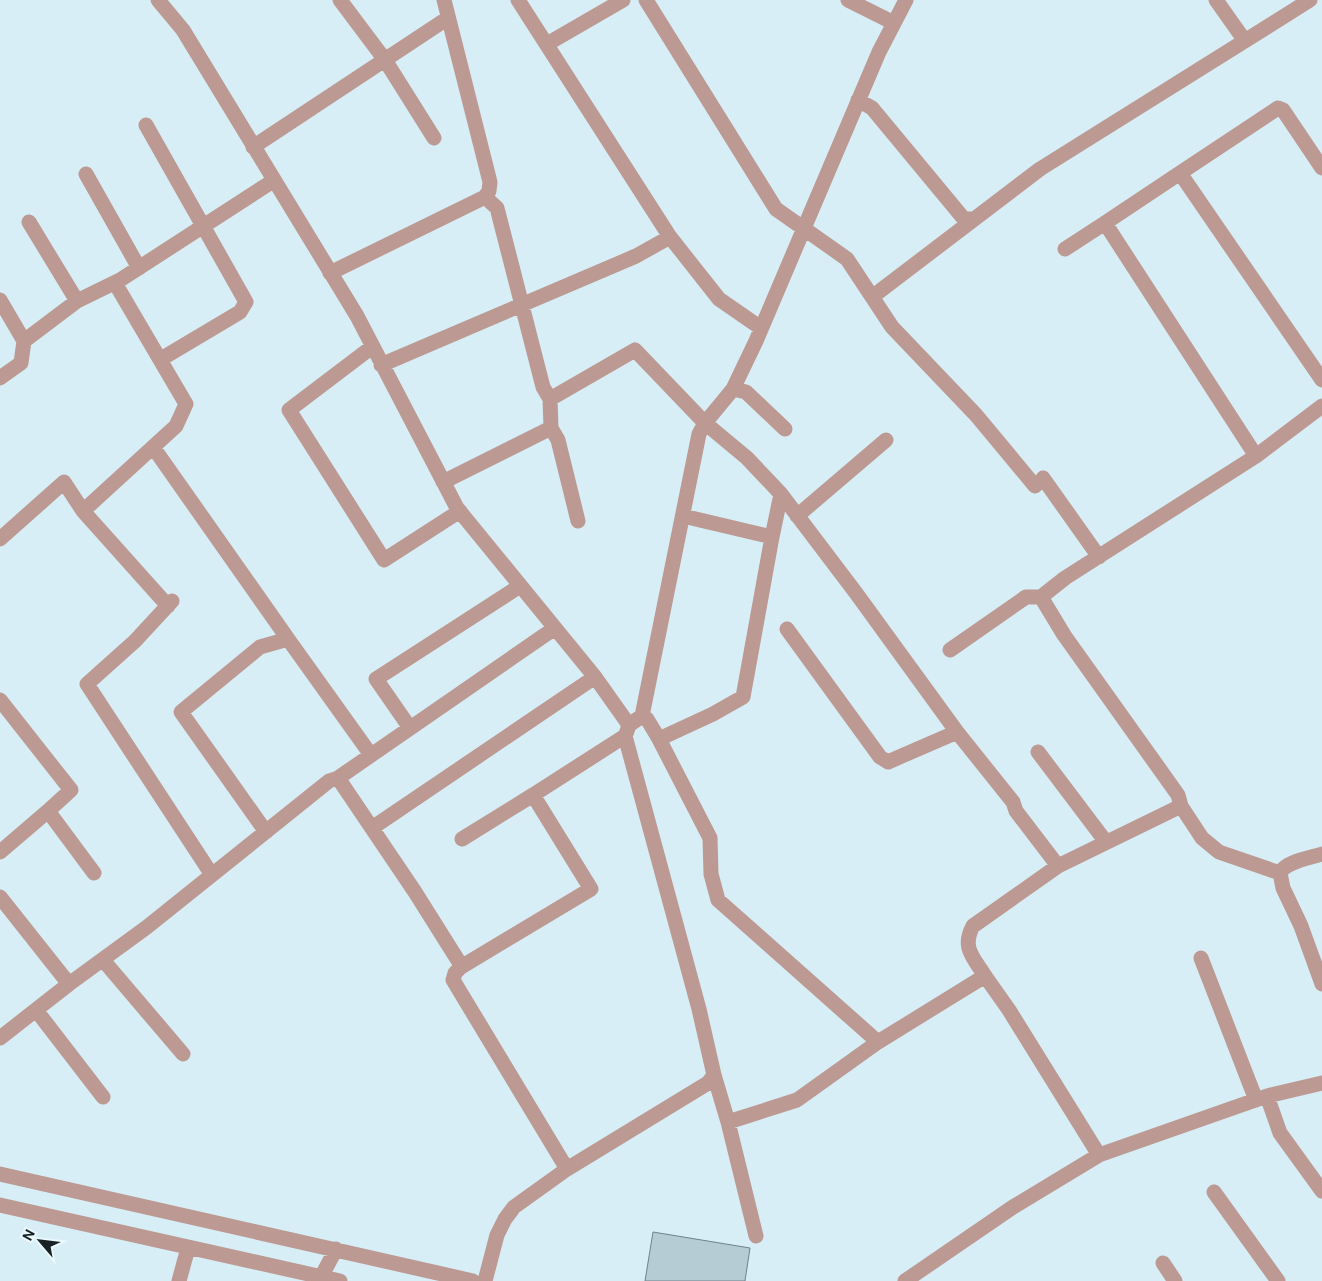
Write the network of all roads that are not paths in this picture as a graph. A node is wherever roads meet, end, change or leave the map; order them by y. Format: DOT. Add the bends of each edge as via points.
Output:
graph roads {
  1 [pos="158,0"];
  2 [pos="340,0"];
  3 [pos="518,0"];
  4 [pos="623,0"];
  5 [pos="646,0"];
  6 [pos="848,0"];
  7 [pos="906,0"];
  8 [pos="1216,0"];
  9 [pos="1310,0"];
  10 [pos="447,5"];
  11 [pos="894,23"];
  12 [pos="1245,41"];
  13 [pos="547,44"];
  14 [pos="385,60"];
  15 [pos="858,100"];
  16 [pos="146,125"];
  17 [pos="434,138"];
  18 [pos="253,147"];
  19 [pos="1322,168"];
  20 [pos="1180,173"];
  21 [pos="86,174"];
  22 [pos="273,181"];
  23 [pos="485,197"];
  24 [pos="974,219"];
  25 [pos="29,222"];
  26 [pos="1105,223"];
  27 [pos="803,227"];
  28 [pos="202,228"];
  29 [pos="670,237"];
  30 [pos="1065,249"];
  31 [pos="139,268"];
  32 [pos="330,273"];
  33 [pos="115,283"];
  34 [pos="872,297"];
  35 [pos="0,300"];
  36 [pos="77,301"];
  37 [pos="522,305"];
  38 [pos="761,328"];
  39 [pos="24,341"];
  40 [pos="372,347"];
  41 [pos="161,359"];
  42 [pos="381,365"];
  43 [pos="0,378"];
  44 [pos="1322,380"];
  45 [pos="733,389"];
  46 [pos="550,400"];
  47 [pos="1322,406"];
  48 [pos="705,423"];
  49 [pos="551,428"];
  50 [pos="785,429"];
  51 [pos="886,440"];
  52 [pos="152,447"];
  53 [pos="1256,456"];
  54 [pos="443,482"];
  55 [pos="781,494"];
  56 [pos="83,511"];
  57 [pos="460,511"];
  58 [pos="682,516"];
  59 [pos="797,516"];
  60 [pos="578,521"];
  61 [pos="772,537"];
  62 [pos="0,539"];
  63 [pos="1099,557"];
  64 [pos="520,586"];
  65 [pos="1041,597"];
  66 [pos="555,628"];
  67 [pos="787,629"];
  68 [pos="288,639"];
  69 [pos="950,650"];
  70 [pos="595,677"];
  71 [pos="0,700"];
  72 [pos="642,716"];
  73 [pos="410,728"];
  74 [pos="627,731"];
  75 [pos="957,732"];
  76 [pos="659,739"];
  77 [pos="1038,752"];
  78 [pos="371,755"];
  79 [pos="338,778"];
  80 [pos="533,795"];
  81 [pos="1181,806"];
  82 [pos="48,811"];
  83 [pos="372,828"];
  84 [pos="266,832"];
  85 [pos="462,839"];
  86 [pos="1106,842"];
  87 [pos="0,852"];
  88 [pos="1322,854"];
  89 [pos="1058,866"];
  90 [pos="1280,873"];
  91 [pos="94,874"];
  92 [pos="212,875"];
  93 [pos="0,897"];
  94 [pos="1201,958"];
  95 [pos="103,960"];
  96 [pos="1318,964"];
  97 [pos="461,967"];
  98 [pos="985,976"];
  99 [pos="69,984"];
  100 [pos="1322,984"];
  101 [pos="36,1010"];
  102 [pos="0,1038"];
  103 [pos="878,1042"];
  104 [pos="184,1054"];
  105 [pos="714,1075"];
  106 [pos="1322,1083"];
  107 [pos="102,1097"];
  108 [pos="1261,1098"];
  109 [pos="728,1122"];
  110 [pos="1099,1156"];
  111 [pos="568,1169"];
  112 [pos="0,1174"];
  113 [pos="1322,1191"];
  114 [pos="1214,1192"];
  115 [pos="0,1205"];
  116 [pos="756,1236"];
  117 [pos="188,1248"];
  118 [pos="336,1249"];
  119 [pos="1163,1262"];
  120 [pos="320,1279"];
  121 [pos="179,1281"];
  122 [pos="340,1281"];
  123 [pos="472,1281"];
  124 [pos="485,1281"];
  125 [pos="905,1281"];
  126 [pos="1175,1281"];
  127 [pos="1278,1281"];
  1 -- 18 [label="street" via="183,30"];
  2 -- 14 [label="street"];
  3 -- 13 [label="street"];
  4 -- 13 [label="street"];
  5 -- 27 [label="street" via="776,209"];
  6 -- 11 [label="street"];
  7 -- 11 [label="street"];
  8 -- 12 [label="street"];
  9 -- 12 [label="street"];
  10 -- 14 [label="street"];
  10 -- 23 [label="street" via="490,182"];
  11 -- 15 [label="street"];
  12 -- 24 [label="street" via="1040,169"];
  13 -- 29 [label="street"];
  14 -- 17 [label="street"];
  14 -- 18 [label="street"];
  15 -- 24 [label="street" via="872,108 964,219"];
  15 -- 27 [label="street"];
  16 -- 28 [label="street"];
  18 -- 22 [label="street"];
  19 -- 20 [label="street" via="1284,110 1278,108"];
  20 -- 26 [label="street"];
  20 -- 44 [label="street"];
  21 -- 31 [label="street"];
  22 -- 28 [label="street"];
  22 -- 32 [label="street"];
  23 -- 32 [label="street"];
  23 -- 37 [label="street" via="497,208"];
  24 -- 34 [label="street"];
  25 -- 36 [label="street"];
  26 -- 30 [label="street"];
  26 -- 53 [label="street"];
  27 -- 34 [label="street" via="848,258"];
  27 -- 38 [label="street"];
  28 -- 31 [label="street"];
  28 -- 41 [label="street" via="246,302 240,312"];
  29 -- 37 [label="street" via="636,256"];
  29 -- 38 [label="street" via="719,299"];
  31 -- 33 [label="street"];
  32 -- 40 [label="street"];
  33 -- 36 [label="street"];
  33 -- 41 [label="street"];
  34 -- 63 [label="street" via="892,327 1039,482"];
  35 -- 39 [label="street"];
  36 -- 39 [label="street"];
  37 -- 42 [label="street"];
  37 -- 46 [label="street"];
  38 -- 45 [label="street"];
  39 -- 43 [label="street" via="20,364"];
  40 -- 42 [label="street"];
  40 -- 57 [label="street" via="289,410 384,560"];
  41 -- 52 [label="street" via="186,404 176,426"];
  42 -- 54 [label="street"];
  45 -- 48 [label="street"];
  45 -- 50 [label="street" via="746,392"];
  46 -- 48 [label="street" via="635,350"];
  46 -- 49 [label="street"];
  47 -- 53 [label="street"];
  48 -- 55 [label="street" via="747,458"];
  48 -- 58 [label="street" via="699,434"];
  49 -- 54 [label="street"];
  49 -- 60 [label="street" via="558,440"];
  51 -- 59 [label="street"];
  52 -- 56 [label="street"];
  52 -- 68 [label="street"];
  53 -- 63 [label="street"];
  54 -- 57 [label="street"];
  55 -- 59 [label="street"];
  55 -- 61 [label="street"];
  56 -- 62 [label="street" via="64,482"];
  56 -- 92 [label="street" via="170,603 87,684"];
  57 -- 64 [label="street"];
  58 -- 61 [label="street"];
  58 -- 72 [label="street"];
  59 -- 75 [label="street"];
  61 -- 76 [label="street" via="744,697"];
  63 -- 65 [label="street"];
  64 -- 66 [label="street"];
  64 -- 73 [label="street" via="376,679"];
  65 -- 69 [label="street" via="1026,597"];
  65 -- 81 [label="street" via="1064,636 1178,795"];
  66 -- 70 [label="street"];
  66 -- 73 [label="street"];
  67 -- 75 [label="street" via="880,757 888,762"];
  68 -- 78 [label="street"];
  68 -- 84 [label="street" via="260,647 181,712"];
  70 -- 74 [label="street"];
  70 -- 83 [label="street"];
  71 -- 82 [label="street" via="71,790"];
  72 -- 74 [label="street"];
  72 -- 76 [label="street"];
  73 -- 78 [label="street"];
  74 -- 80 [label="street"];
  74 -- 105 [label="street"];
  75 -- 89 [label="street" via="1013,802 1016,811"];
  76 -- 103 [label="street" via="710,838 712,874 718,900"];
  77 -- 86 [label="street"];
  78 -- 79 [label="street"];
  79 -- 83 [label="street"];
  79 -- 84 [label="street"];
  80 -- 85 [label="street"];
  80 -- 97 [label="street" via="591,889"];
  81 -- 86 [label="street"];
  81 -- 90 [label="street" via="1202,838 1219,852"];
  82 -- 87 [label="street"];
  82 -- 91 [label="street"];
  83 -- 97 [label="street"];
  84 -- 92 [label="street"];
  86 -- 89 [label="street"];
  88 -- 90 [label="street" via="1295,863"];
  89 -- 98 [label="street" via="973,926 967,937 967,948"];
  90 -- 96 [label="street" via="1283,888"];
  92 -- 95 [label="street"];
  93 -- 99 [label="street"];
  94 -- 108 [label="street"];
  95 -- 99 [label="street"];
  95 -- 104 [label="street"];
  96 -- 100 [label="street"];
  97 -- 111 [label="street" via="453,980"];
  98 -- 103 [label="street"];
  98 -- 110 [label="street"];
  99 -- 101 [label="street"];
  101 -- 102 [label="street"];
  101 -- 107 [label="street"];
  103 -- 109 [label="street" via="797,1100"];
  105 -- 109 [label="street"];
  105 -- 111 [label="street" via="697,1091"];
  106 -- 108 [label="street"];
  108 -- 110 [label="street"];
  108 -- 113 [label="street" via="1280,1132"];
  109 -- 116 [label="street"];
  110 -- 125 [label="street" via="1013,1207"];
  111 -- 124 [label="street" via="528,1195 505,1219 493,1248"];
  112 -- 118 [label="street"];
  114 -- 127 [label="street"];
  115 -- 117 [label="street"];
  117 -- 120 [label="street"];
  117 -- 121 [label="street"];
  118 -- 120 [label="street"];
  118 -- 123 [label="street"];
  119 -- 126 [label="street"];
  120 -- 122 [label="street"];
}
